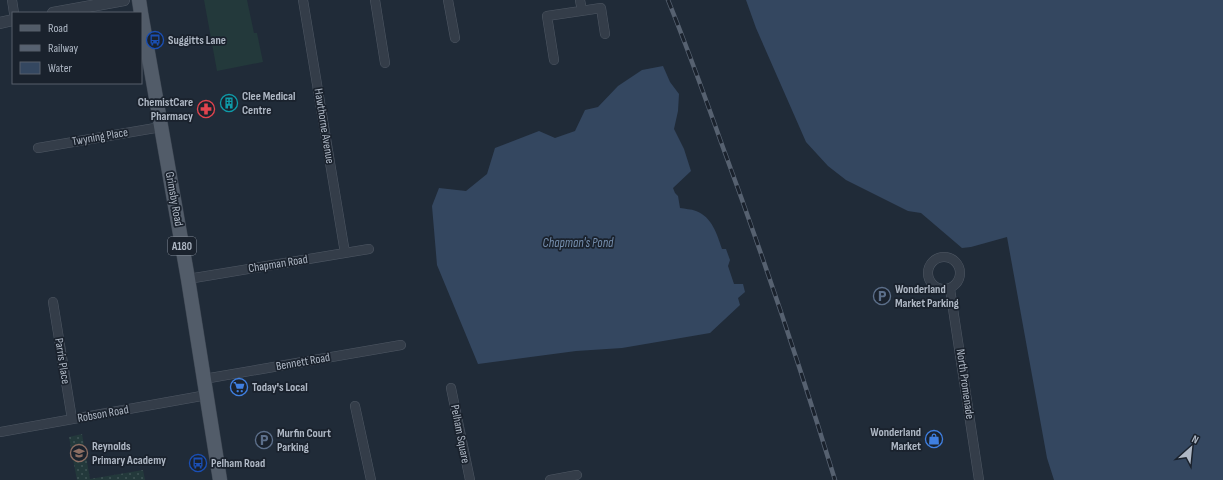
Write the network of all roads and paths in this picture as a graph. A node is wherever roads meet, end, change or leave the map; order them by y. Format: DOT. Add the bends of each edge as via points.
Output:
graph roads {
  1 [pos="12,0"];
  2 [pos="124,0"];
  3 [pos="139,0"];
  4 [pos="303,0"];
  5 [pos="375,0"];
  6 [pos="448,0"];
  7 [pos="580,0"];
  8 [pos="582,11"];
  9 [pos="14,12"];
  10 [pos="58,12"];
  11 [pos="141,12"];
  12 [pos="142,19"];
  13 [pos="12,20"];
  14 [pos="0,23"];
  15 [pos="605,34"];
  16 [pos="455,38"];
  17 [pos="554,60"];
  18 [pos="385,63"];
  19 [pos="161,127"];
  20 [pos="38,148"];
  21 [pos="369,249"];
  22 [pos="345,253"];
  23 [pos="188,279"];
  24 [pos="950,289"];
  25 [pos="53,302"];
  26 [pos="401,345"];
  27 [pos="204,379"];
  28 [pos="451,388"];
  29 [pos="207,395"];
  30 [pos="355,406"];
  31 [pos="72,419"];
  32 [pos="0,432"];
  33 [pos="577,475"];
  34 [pos="220,480"];
  35 [pos="371,480"];
  36 [pos="470,480"];
  37 [pos="550,480"];
  38 [pos="979,480"];
  1 -- 9 [label="street"];
  2 -- 10 [label="street"];
  3 -- 11 [label="main road, Grimsby Road / A180"];
  4 -- 22 [label="street, Hawthorne Avenue"];
  5 -- 18 [label="street"];
  6 -- 16 [label="street"];
  7 -- 8 [label="street"];
  8 -- 15 [label="street" via="601,8"];
  8 -- 17 [label="street" via="547,16"];
  12 -- 19 [label="main road, Grimsby Road / A180"];
  13 -- 14 [label="street"];
  19 -- 20 [label="street, Twyning Place"];
  19 -- 23 [label="main road, Grimsby Road / A180"];
  21 -- 22 [label="street, Chapman Road"];
  22 -- 23 [label="street, Chapman Road"];
  23 -- 27 [label="main road, Grimsby Road / A180"];
  24 -- 38 [label="street, North Promenade"];
  25 -- 31 [label="street, Parris Place"];
  26 -- 27 [label="street, Bennett Road"];
  27 -- 29 [label="main road, Grimsby Road / A180"];
  28 -- 36 [label="street, Pelham Square"];
  29 -- 31 [label="street, Robson Road"];
  29 -- 34 [label="main road, Grimsby Road / A180"];
  30 -- 35 [label="street"];
  31 -- 32 [label="street, Robson Road"];
  33 -- 37 [label="street"];
}
